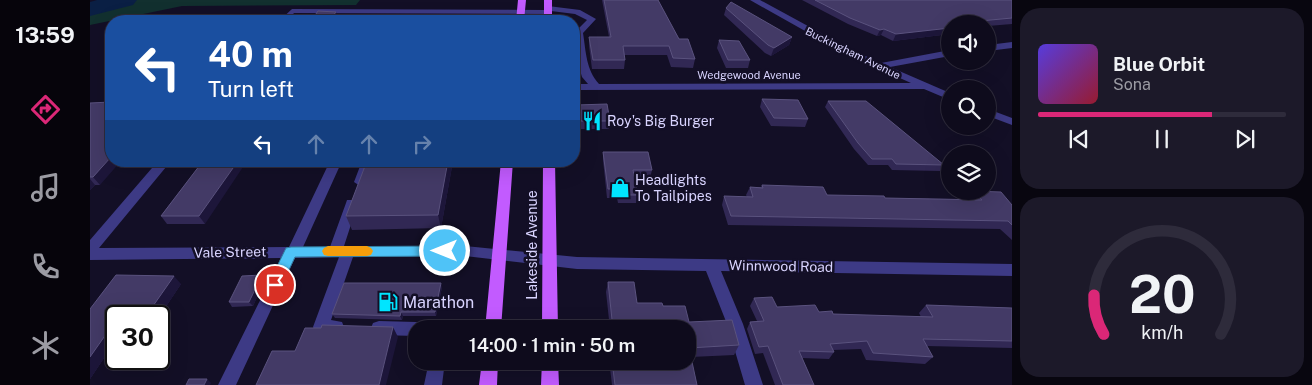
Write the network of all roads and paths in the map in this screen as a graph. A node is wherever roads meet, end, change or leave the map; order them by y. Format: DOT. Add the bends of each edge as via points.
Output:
graph roads {
  1 [pos="522,0"];
  2 [pos="750,0"];
  3 [pos="756,2"];
  4 [pos="548,7"];
  5 [pos="405,12"];
  6 [pos="521,12"];
  7 [pos="288,15"];
  8 [pos="403,15"];
  9 [pos="521,15"];
  10 [pos="580,30"];
  11 [pos="1012,45"];
  12 [pos="996,47"];
  13 [pos="941,55"];
  14 [pos="878,66"];
  15 [pos="580,67"];
  16 [pos="924,86"];
  17 [pos="580,87"];
  18 [pos="596,88"];
  19 [pos="941,93"];
  20 [pos="996,115"];
  21 [pos="1012,122"];
  22 [pos="160,167"];
  23 [pos="333,167"];
  24 [pos="366,167"];
  25 [pos="507,167"];
  26 [pos="549,167"];
  27 [pos="342,251"];
  28 [pos="90,252"];
  29 [pos="292,252"];
  30 [pos="500,254"];
  31 [pos="549,259"];
  32 [pos="711,265"];
  33 [pos="1012,270"];
  34 [pos="494,320"];
  35 [pos="550,320"];
  36 [pos="408,329"];
  37 [pos="436,370"];
  38 [pos="489,370"];
  39 [pos="550,370"];
  40 [pos="227,385"];
  41 [pos="433,385"];
  42 [pos="488,385"];
  43 [pos="550,385"];
  44 [pos="754,385"];
  1 -- 6 [label="main road"];
  2 -- 3 [label="street, Buckingham Avenue"];
  3 -- 14 [label="street, Buckingham Avenue"];
  4 -- 6 [label="street"];
  4 -- 10 [label="street" via="577,12 592,19"];
  5 -- 6 [label="street"];
  5 -- 7 [label="street" via="292,10"];
  5 -- 8 [label="street"];
  6 -- 9 [label="main road"];
  11 -- 12 [label="street"];
  13 -- 14 [label="street"];
  14 -- 16 [label="street, Buckingham Avenue"];
  15 -- 18 [label="street"];
  16 -- 18 [label="street, Wedgewood Avenue"];
  16 -- 19 [label="street, Buckingham Avenue"];
  17 -- 18 [label="street, Wedgewood Avenue"];
  20 -- 21 [label="street"];
  22 -- 28 [label="street"];
  23 -- 29 [label="street"];
  24 -- 27 [label="street"];
  25 -- 30 [label="main road, Lakeside Avenue"];
  26 -- 31 [label="main road, Lakeside Avenue"];
  27 -- 29 [label="street, Vale Street"];
  27 -- 30 [label="street, Vale Street"];
  27 -- 36 [label="street" via="321,327"];
  28 -- 29 [label="street, Vale Street"];
  29 -- 40 [label="street"];
  30 -- 31 [label="street, Vale Street"];
  30 -- 34 [label="main road, Lakeside Avenue"];
  31 -- 32 [label="street, Winnwood Road" via="577,263"];
  31 -- 35 [label="main road, Lakeside Avenue"];
  32 -- 33 [label="street, Winnwood Road"];
  32 -- 44 [label="street" via="744,348"];
  37 -- 41 [label="street"];
  38 -- 42 [label="main road"];
  39 -- 43 [label="main road"];
}
